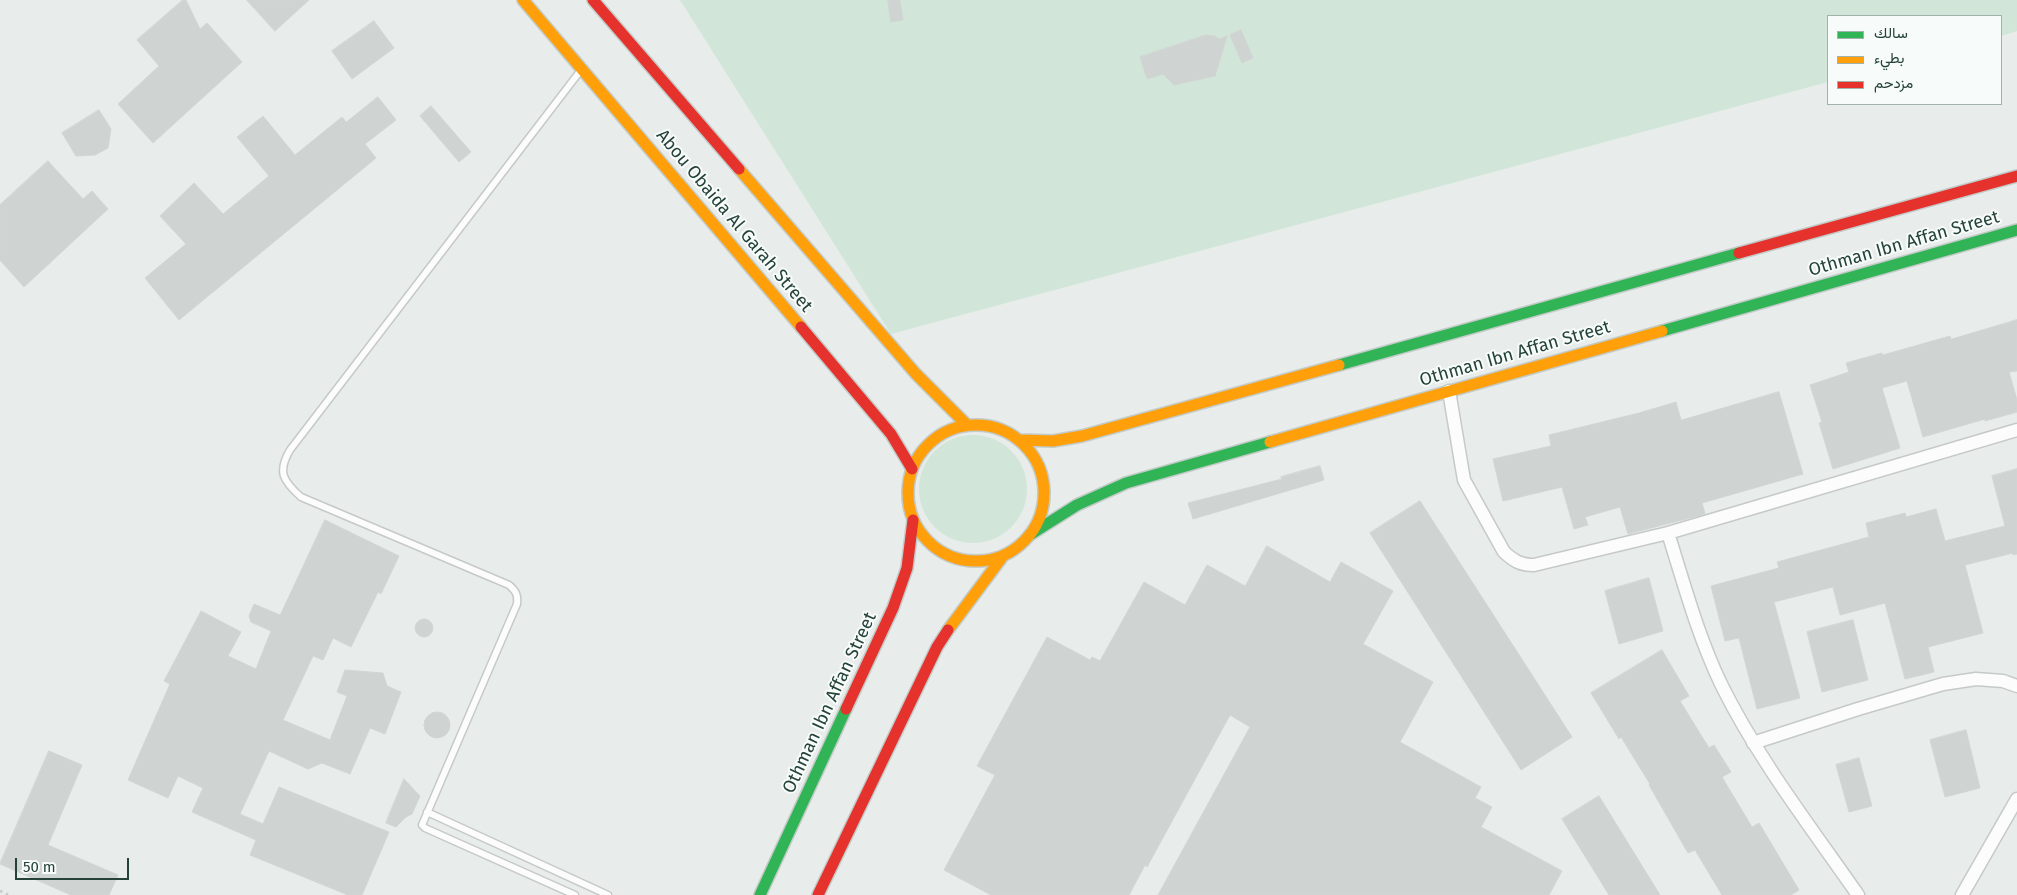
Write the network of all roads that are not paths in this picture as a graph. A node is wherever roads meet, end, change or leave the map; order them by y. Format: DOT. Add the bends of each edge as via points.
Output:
graph roads {
  1 [pos="523,0"];
  2 [pos="593,0"];
  3 [pos="582,69"];
  4 [pos="2017,176"];
  5 [pos="2017,230"];
  6 [pos="1449,391"];
  7 [pos="967,425"];
  8 [pos="2017,430"];
  9 [pos="1020,440"];
  10 [pos="912,469"];
  11 [pos="913,520"];
  12 [pos="1668,533"];
  13 [pos="1031,534"];
  14 [pos="1003,556"];
  15 [pos="2017,686"];
  16 [pos="1753,743"];
  17 [pos="2017,799"];
  18 [pos="427,812"];
  19 [pos="574,895"];
  20 [pos="608,895"];
  21 [pos="760,895"];
  22 [pos="818,895"];
  23 [pos="1858,895"];
  24 [pos="1962,895"];
  1 -- 3 [label="main road, Abou Obaida Al Garah Street"];
  2 -- 7 [label="main road, Abou Obaida Al Garah Street" via="909,366"];
  3 -- 10 [label="main road, Abou Obaida Al Garah Street" via="871,409"];
  3 -- 18 [label="lane" via="284,461 283,476 289,487 302,497 516,591 517,604"];
  4 -- 9 [label="main road, Othman Ibn Affan Street" via="1082,436 1053,441"];
  5 -- 6 [label="main road, Othman Ibn Affan Street"];
  6 -- 12 [label="street" via="1464,480 1504,552 1513,560 1534,565"];
  6 -- 13 [label="main road, Othman Ibn Affan Street" via="1126,483 1086,499"];
  7 -- 9 [label="main road" via="1002,429"];
  7 -- 10 [label="main road" via="944,433 925,448"];
  8 -- 12 [label="street"];
  9 -- 13 [label="main road" via="1034,455 1042,474 1045,495 1041,515"];
  10 -- 11 [label="main road" via="908,486"];
  11 -- 14 [label="main road" via="925,538 941,552 961,560 982,561"];
  11 -- 21 [label="main road, Othman Ibn Affan Street" via="907,568 893,608"];
  12 -- 16 [label="street" via="1700,634 1721,683"];
  13 -- 14 [label="main road" via="1019,547"];
  14 -- 22 [label="main road" via="937,647"];
  15 -- 16 [label="street" via="1976,679 1943,684"];
  16 -- 23 [label="street"];
  17 -- 24 [label="street"];
  18 -- 19 [label="lane" via="422,824 425,828"];
  18 -- 20 [label="lane"];
}
